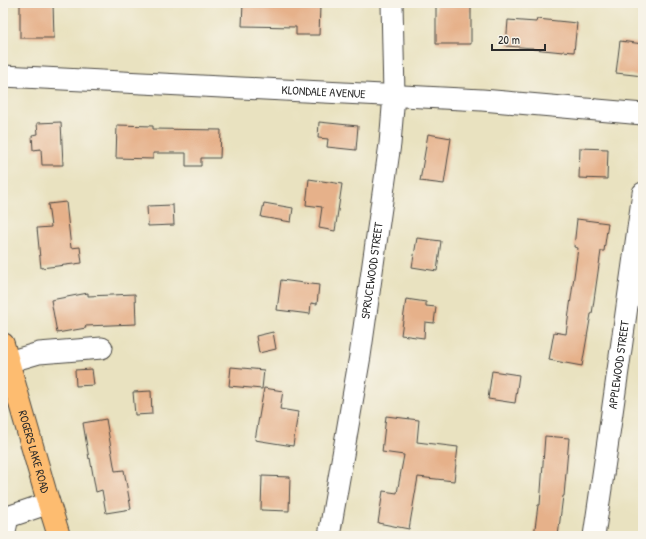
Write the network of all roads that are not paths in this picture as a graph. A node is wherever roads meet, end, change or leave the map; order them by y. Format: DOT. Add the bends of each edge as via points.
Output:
graph roads {
  1 [pos="392,3"];
  2 [pos="3,76"];
  3 [pos="394,95"];
  4 [pos="643,114"];
  5 [pos="643,193"];
  6 [pos="102,348"];
  7 [pos="6,353"];
  8 [pos="49,503"];
  9 [pos="4,536"];
  10 [pos="59,536"];
  11 [pos="329,536"];
  12 [pos="594,536"];
  1 -- 3 [label="street, SPRUCEWOOD STREET"];
  2 -- 3 [label="street, KLONDALE AVENUE"];
  3 -- 4 [label="street, KLONDALE AVENUE"];
  3 -- 11 [label="street, SPRUCEWOOD STREET" via="390,144 364,324"];
  5 -- 12 [label="street, APPLEWOOD STREET"];
  6 -- 7 [label="street"];
  7 -- 8 [label="main road, ROGERS LAKE ROAD"];
  8 -- 9 [label="street" via="8,517"];
  8 -- 10 [label="main road, ROGERS LAKE ROAD"];
}
